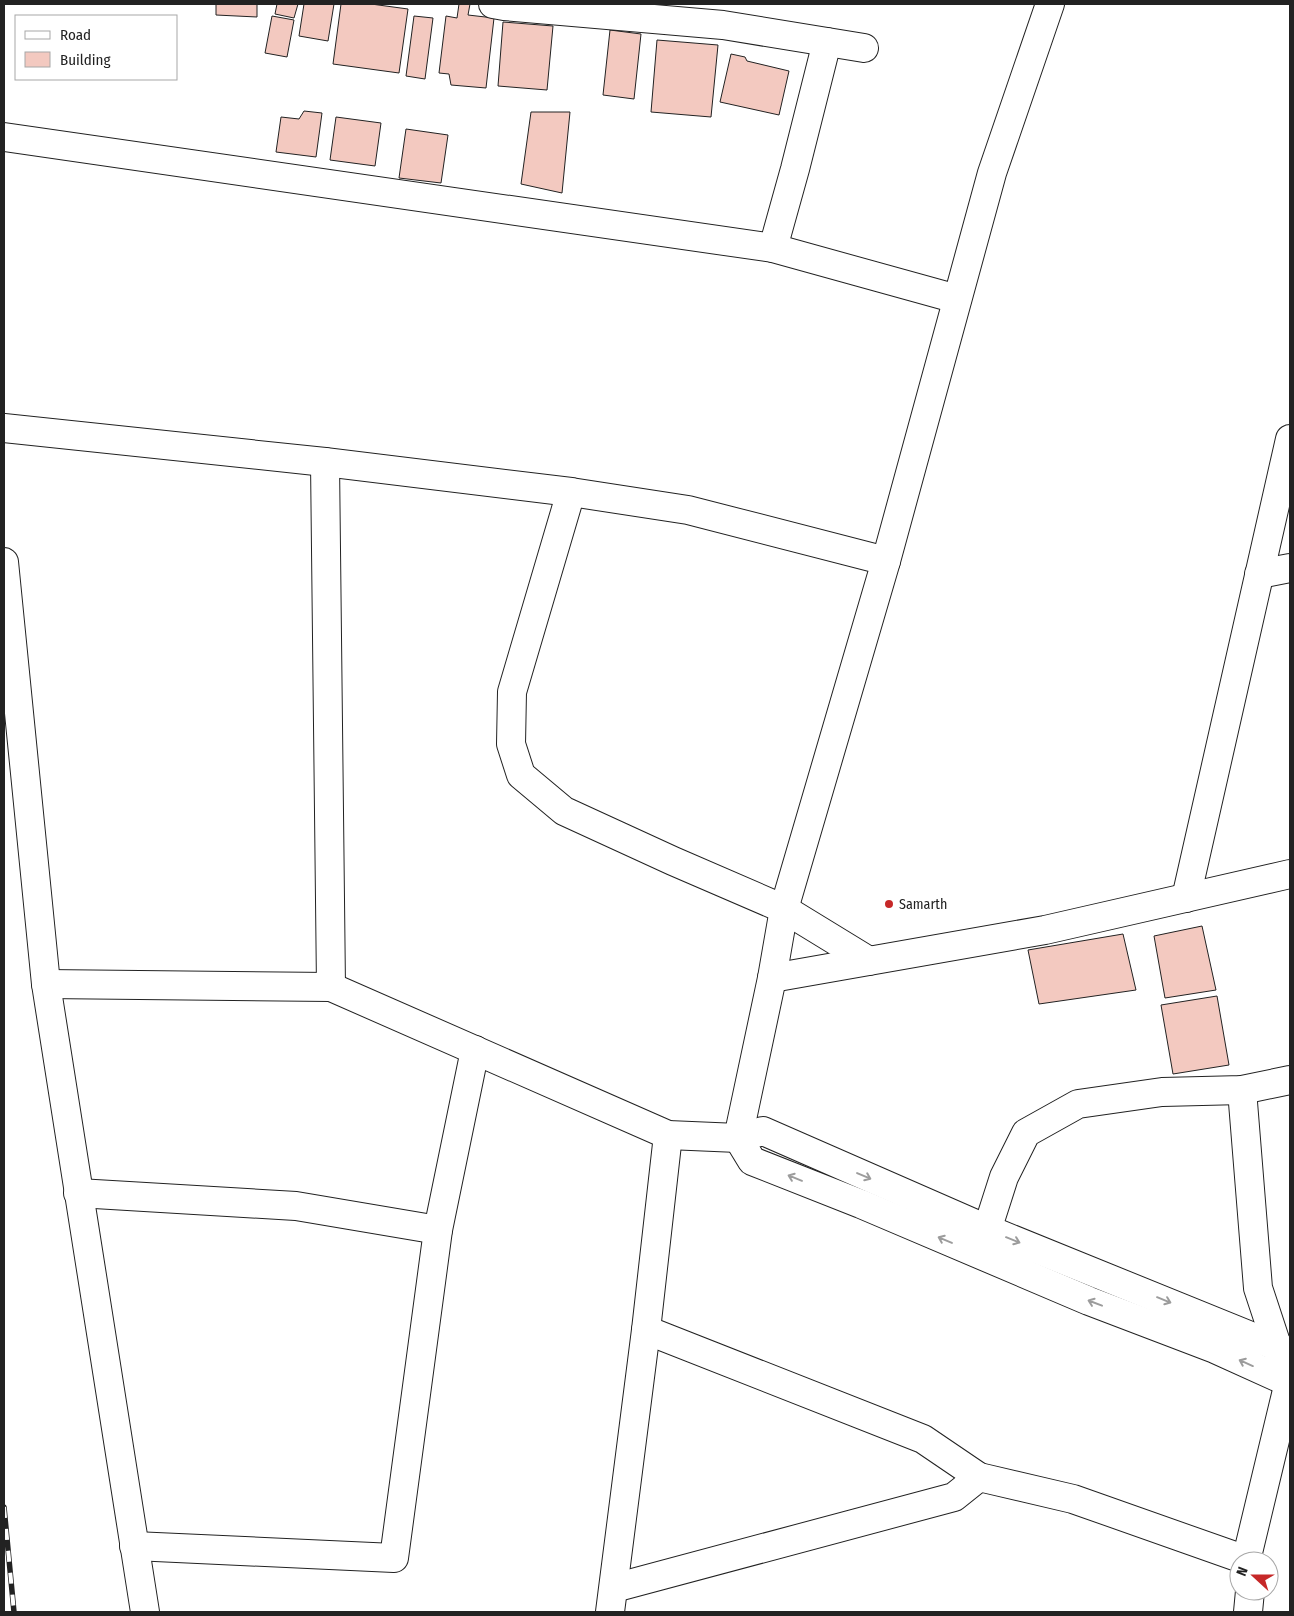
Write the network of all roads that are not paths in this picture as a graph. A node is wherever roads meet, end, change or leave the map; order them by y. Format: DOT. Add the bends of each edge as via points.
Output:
graph roads {
  1 [pos="1050,4"];
  2 [pos="500,5"];
  3 [pos="827,42"];
  4 [pos="864,48"];
  5 [pos="4,138"];
  6 [pos="773,248"];
  7 [pos="957,299"];
  8 [pos="4,428"];
  9 [pos="1290,439"];
  10 [pos="326,462"];
  11 [pos="571,492"];
  12 [pos="886,561"];
  13 [pos="4,562"];
  14 [pos="1290,568"];
  15 [pos="1259,574"];
  16 [pos="1290,874"];
  17 [pos="1186,898"];
  18 [pos="784,909"];
  19 [pos="869,961"];
  20 [pos="772,978"];
  21 [pos="46,984"];
  22 [pos="331,987"];
  23 [pos="475,1050"];
  24 [pos="1290,1080"];
  25 [pos="1242,1090"];
  26 [pos="668,1136"];
  27 [pos="738,1138"];
  28 [pos="78,1193"];
  29 [pos="438,1230"];
  30 [pos="983,1242"];
  31 [pos="646,1330"];
  32 [pos="1284,1348"];
  33 [pos="1290,1382"];
  34 [pos="979,1477"];
  35 [pos="134,1546"];
  36 [pos="1248,1551"];
  37 [pos="1229,1555"];
  38 [pos="612,1600"];
  39 [pos="145,1612"];
  1 -- 7 [label="street" via="992,173"];
  2 -- 3 [label="street" via="723,25"];
  3 -- 4 [label="street"];
  3 -- 6 [label="street"];
  5 -- 6 [label="street"];
  6 -- 7 [label="street"];
  7 -- 12 [label="street"];
  8 -- 10 [label="street"];
  9 -- 15 [label="street"];
  10 -- 11 [label="street"];
  10 -- 22 [label="street"];
  11 -- 12 [label="street" via="688,510"];
  11 -- 18 [label="street" via="512,692 511,744 521,775 564,811"];
  12 -- 18 [label="street"];
  13 -- 21 [label="street"];
  14 -- 15 [label="street"];
  15 -- 17 [label="street"];
  16 -- 17 [label="street"];
  17 -- 19 [label="street" via="1045,930"];
  18 -- 19 [label="street"];
  18 -- 20 [label="street"];
  19 -- 20 [label="street"];
  20 -- 27 [label="street"];
  21 -- 22 [label="street"];
  21 -- 28 [label="street"];
  22 -- 23 [label="street"];
  23 -- 26 [label="street"];
  23 -- 29 [label="street"];
  24 -- 25 [label="street"];
  25 -- 30 [label="street" via="1162,1092 1078,1104 1026,1133 1004,1177"];
  25 -- 32 [label="street" via="1258,1288"];
  26 -- 27 [label="street"];
  26 -- 31 [label="street"];
  27 -- 30 [label="street" via="752,1160 861,1204"];
  28 -- 29 [label="street" via="296,1206"];
  28 -- 35 [label="street"];
  29 -- 35 [label="street" via="394,1558"];
  30 -- 32 [label="street, one-way"];
  33 -- 30 [label="street, one-way" via="1215,1349 1089,1301"];
  31 -- 34 [label="street" via="923,1439"];
  31 -- 38 [label="street"];
  32 -- 33 [label="street"];
  33 -- 36 [label="street"];
  34 -- 37 [label="street" via="1073,1499"];
  34 -- 38 [label="street" via="954,1496"];
  35 -- 39 [label="street"];
}
